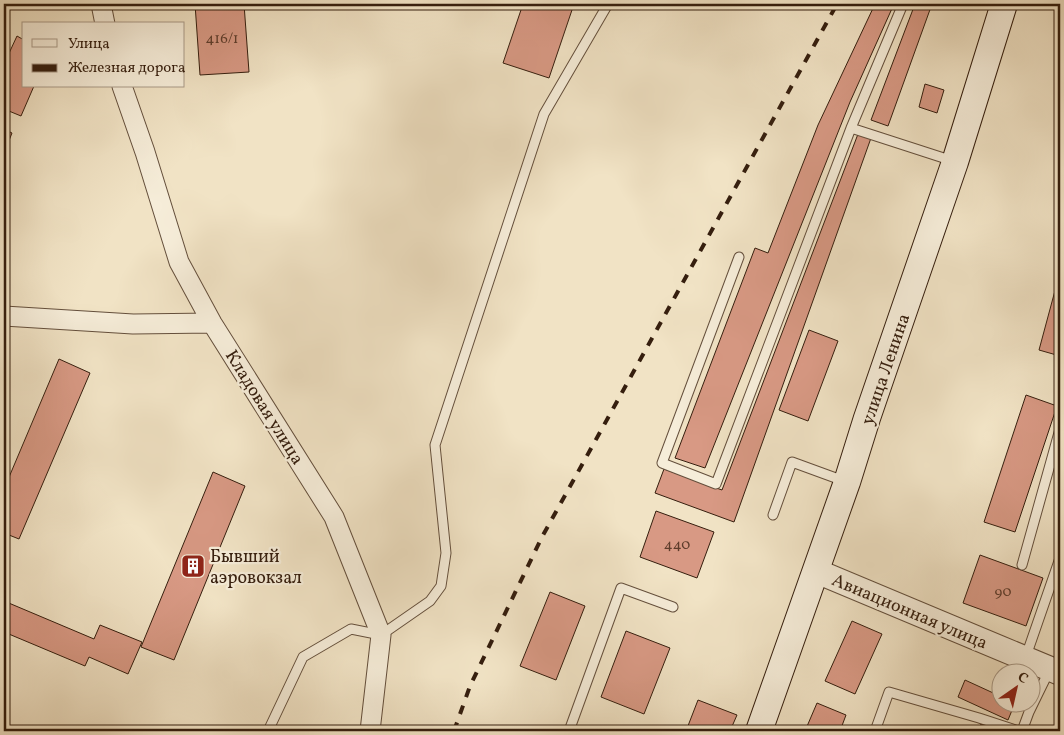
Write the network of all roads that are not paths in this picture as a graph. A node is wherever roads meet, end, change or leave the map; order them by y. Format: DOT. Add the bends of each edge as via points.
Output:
graph roads {
  1 [pos="102,4"];
  2 [pos="608,4"];
  3 [pos="903,4"];
  4 [pos="1004,4"];
  5 [pos="105,22"];
  6 [pos="123,88"];
  7 [pos="850,128"];
  8 [pos="955,162"];
  9 [pos="738,258"];
  10 [pos="4,316"];
  11 [pos="212,323"];
  12 [pos="1060,429"];
  13 [pos="847,482"];
  14 [pos="773,515"];
  15 [pos="1060,558"];
  16 [pos="1022,565"];
  17 [pos="816,571"];
  18 [pos="673,607"];
  19 [pos="381,635"];
  20 [pos="1025,659"];
  21 [pos="1055,671"];
  22 [pos="268,731"];
  23 [pos="370,731"];
  24 [pos="569,731"];
  25 [pos="759,731"];
  26 [pos="875,731"];
  27 [pos="1021,731"];
  1 -- 5 [label="street"];
  2 -- 19 [label="lane" via="544,114 435,445 446,552 441,586 430,601"];
  3 -- 7 [label="lane"];
  4 -- 8 [label="main road, улица Ленина"];
  6 -- 11 [label="street, Кладовая улица" via="179,262"];
  7 -- 8 [label="lane"];
  7 -- 9 [label="lane" via="716,484 662,463"];
  8 -- 13 [label="main road, улица Ленина"];
  10 -- 11 [label="street" via="133,324"];
  11 -- 19 [label="street, Кладовая улица" via="334,517"];
  12 -- 16 [label="lane"];
  13 -- 14 [label="lane" via="792,462"];
  13 -- 17 [label="main road, улица Ленина"];
  15 -- 20 [label="lane"];
  17 -- 20 [label="street, Авиационная улица"];
  17 -- 25 [label="main road, улица Ленина"];
  18 -- 24 [label="lane" via="621,588"];
  19 -- 22 [label="lane" via="351,629 303,657"];
  19 -- 23 [label="street, Кладовая улица"];
  20 -- 21 [label="street, Авиационная улица"];
  21 -- 27 [label="lane"];
  26 -- 27 [label="lane" via="889,692"];
}
